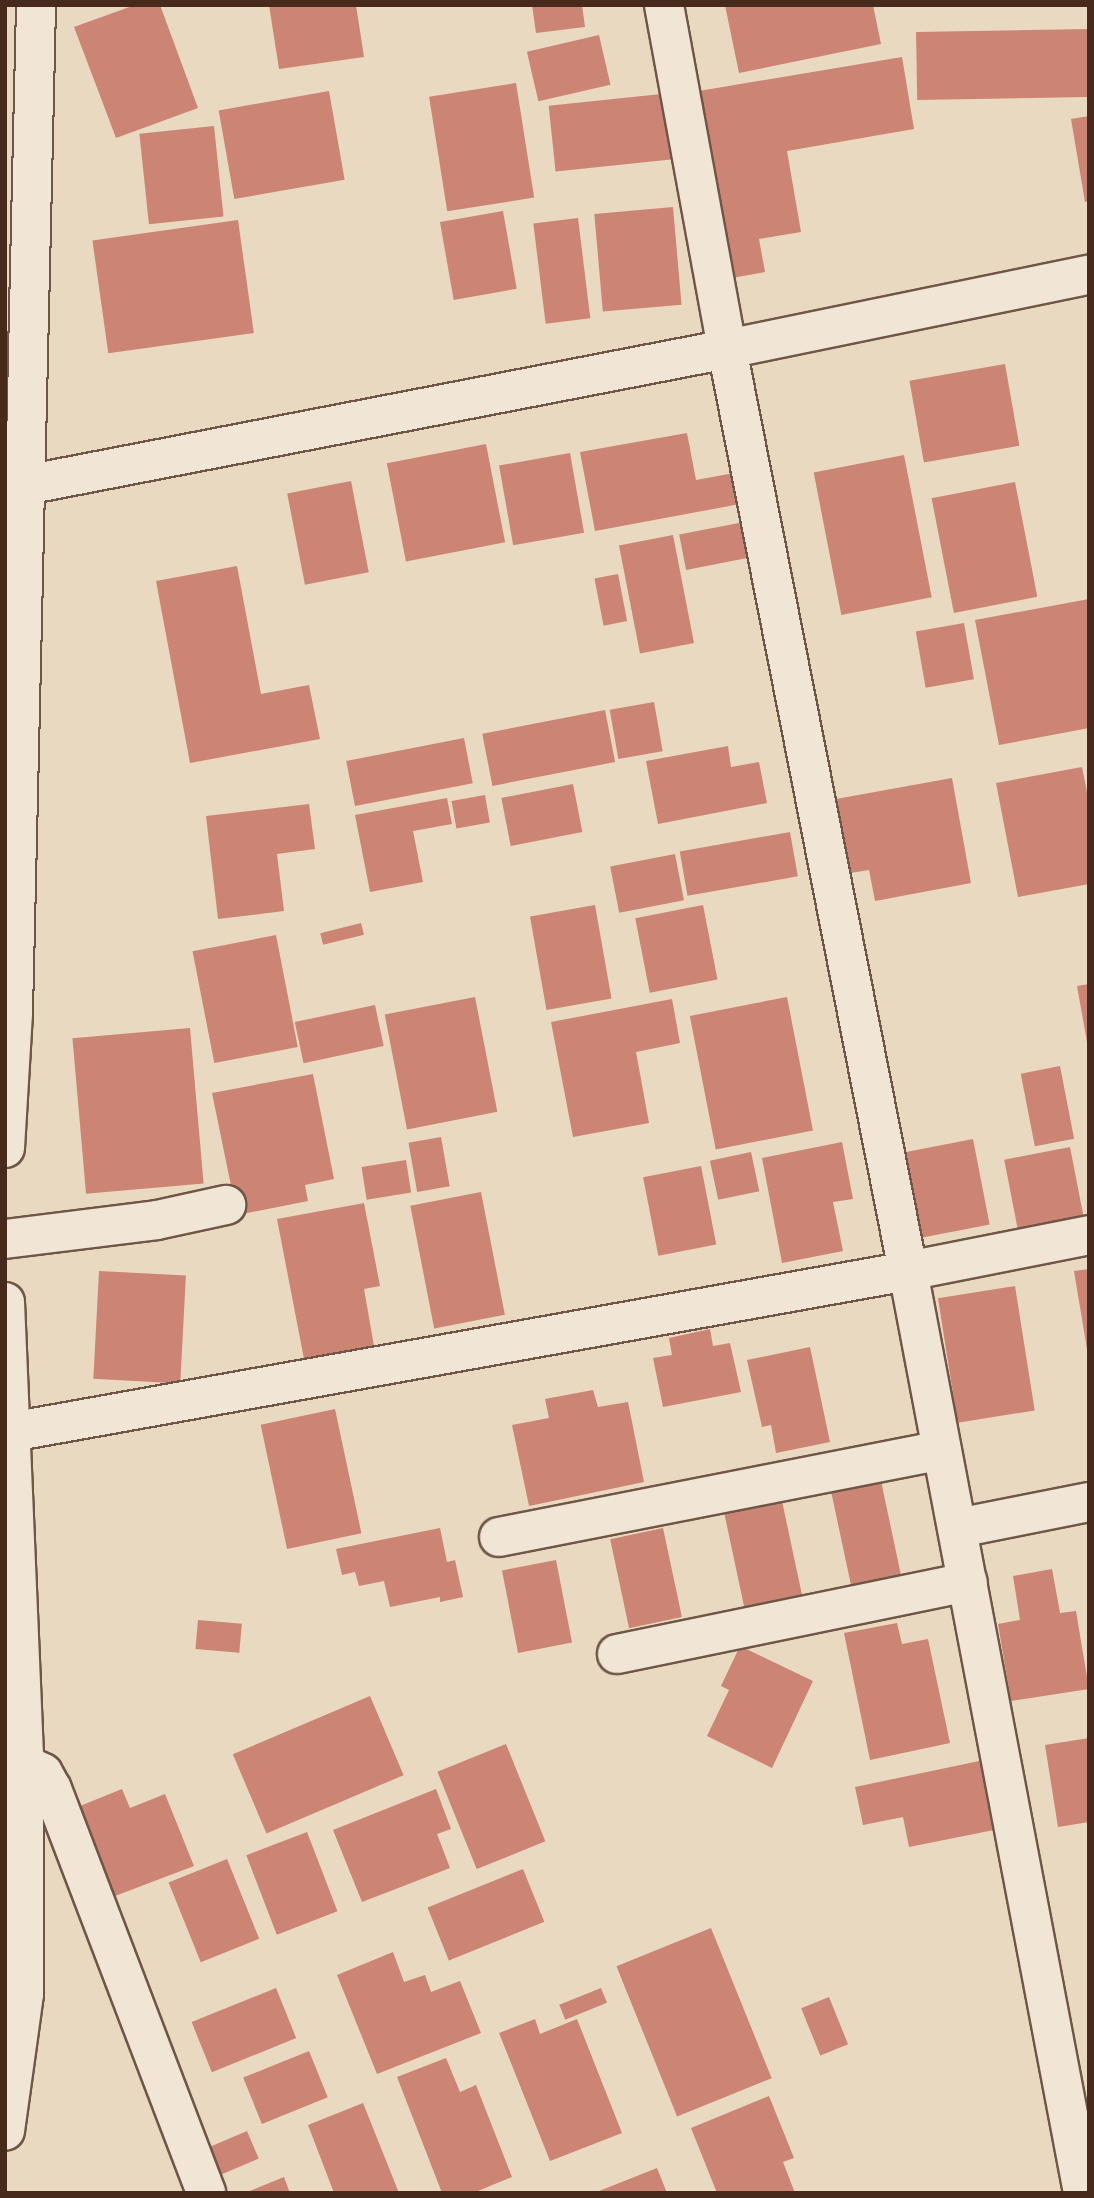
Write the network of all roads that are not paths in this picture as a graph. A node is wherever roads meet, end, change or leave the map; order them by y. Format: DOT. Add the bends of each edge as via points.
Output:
graph roads {
  1 [pos="36,5"];
  2 [pos="664,5"];
  3 [pos="1089,275"];
  4 [pos="727,349"];
  5 [pos="15,488"];
  6 [pos="5,1148"];
  7 [pos="226,1205"];
  8 [pos="1089,1235"];
  9 [pos="5,1239"];
  10 [pos="908,1271"];
  11 [pos="5,1302"];
  12 [pos="11,1432"];
  13 [pos="943,1450"];
  14 [pos="1089,1502"];
  15 [pos="958,1528"];
  16 [pos="499,1537"];
  17 [pos="968,1582"];
  18 [pos="617,1654"];
  19 [pos="23,1764"];
  20 [pos="5,2131"];
  21 [pos="206,2193"];
  22 [pos="1083,2193"];
  1 -- 5 [label="street"];
  2 -- 4 [label="street"];
  3 -- 4 [label="street"];
  4 -- 5 [label="street"];
  4 -- 10 [label="street"];
  5 -- 6 [label="street" via="13,1012"];
  7 -- 9 [label="street" via="157,1220"];
  8 -- 10 [label="street"];
  10 -- 12 [label="street"];
  10 -- 13 [label="street"];
  11 -- 12 [label="street"];
  12 -- 19 [label="street"];
  13 -- 15 [label="street"];
  13 -- 16 [label="street"];
  14 -- 15 [label="street"];
  15 -- 17 [label="street"];
  17 -- 18 [label="street"];
  17 -- 22 [label="street"];
  19 -- 20 [label="street" via="24,1994"];
  19 -- 21 [label="street" via="43,1773 52,1789"];
}
